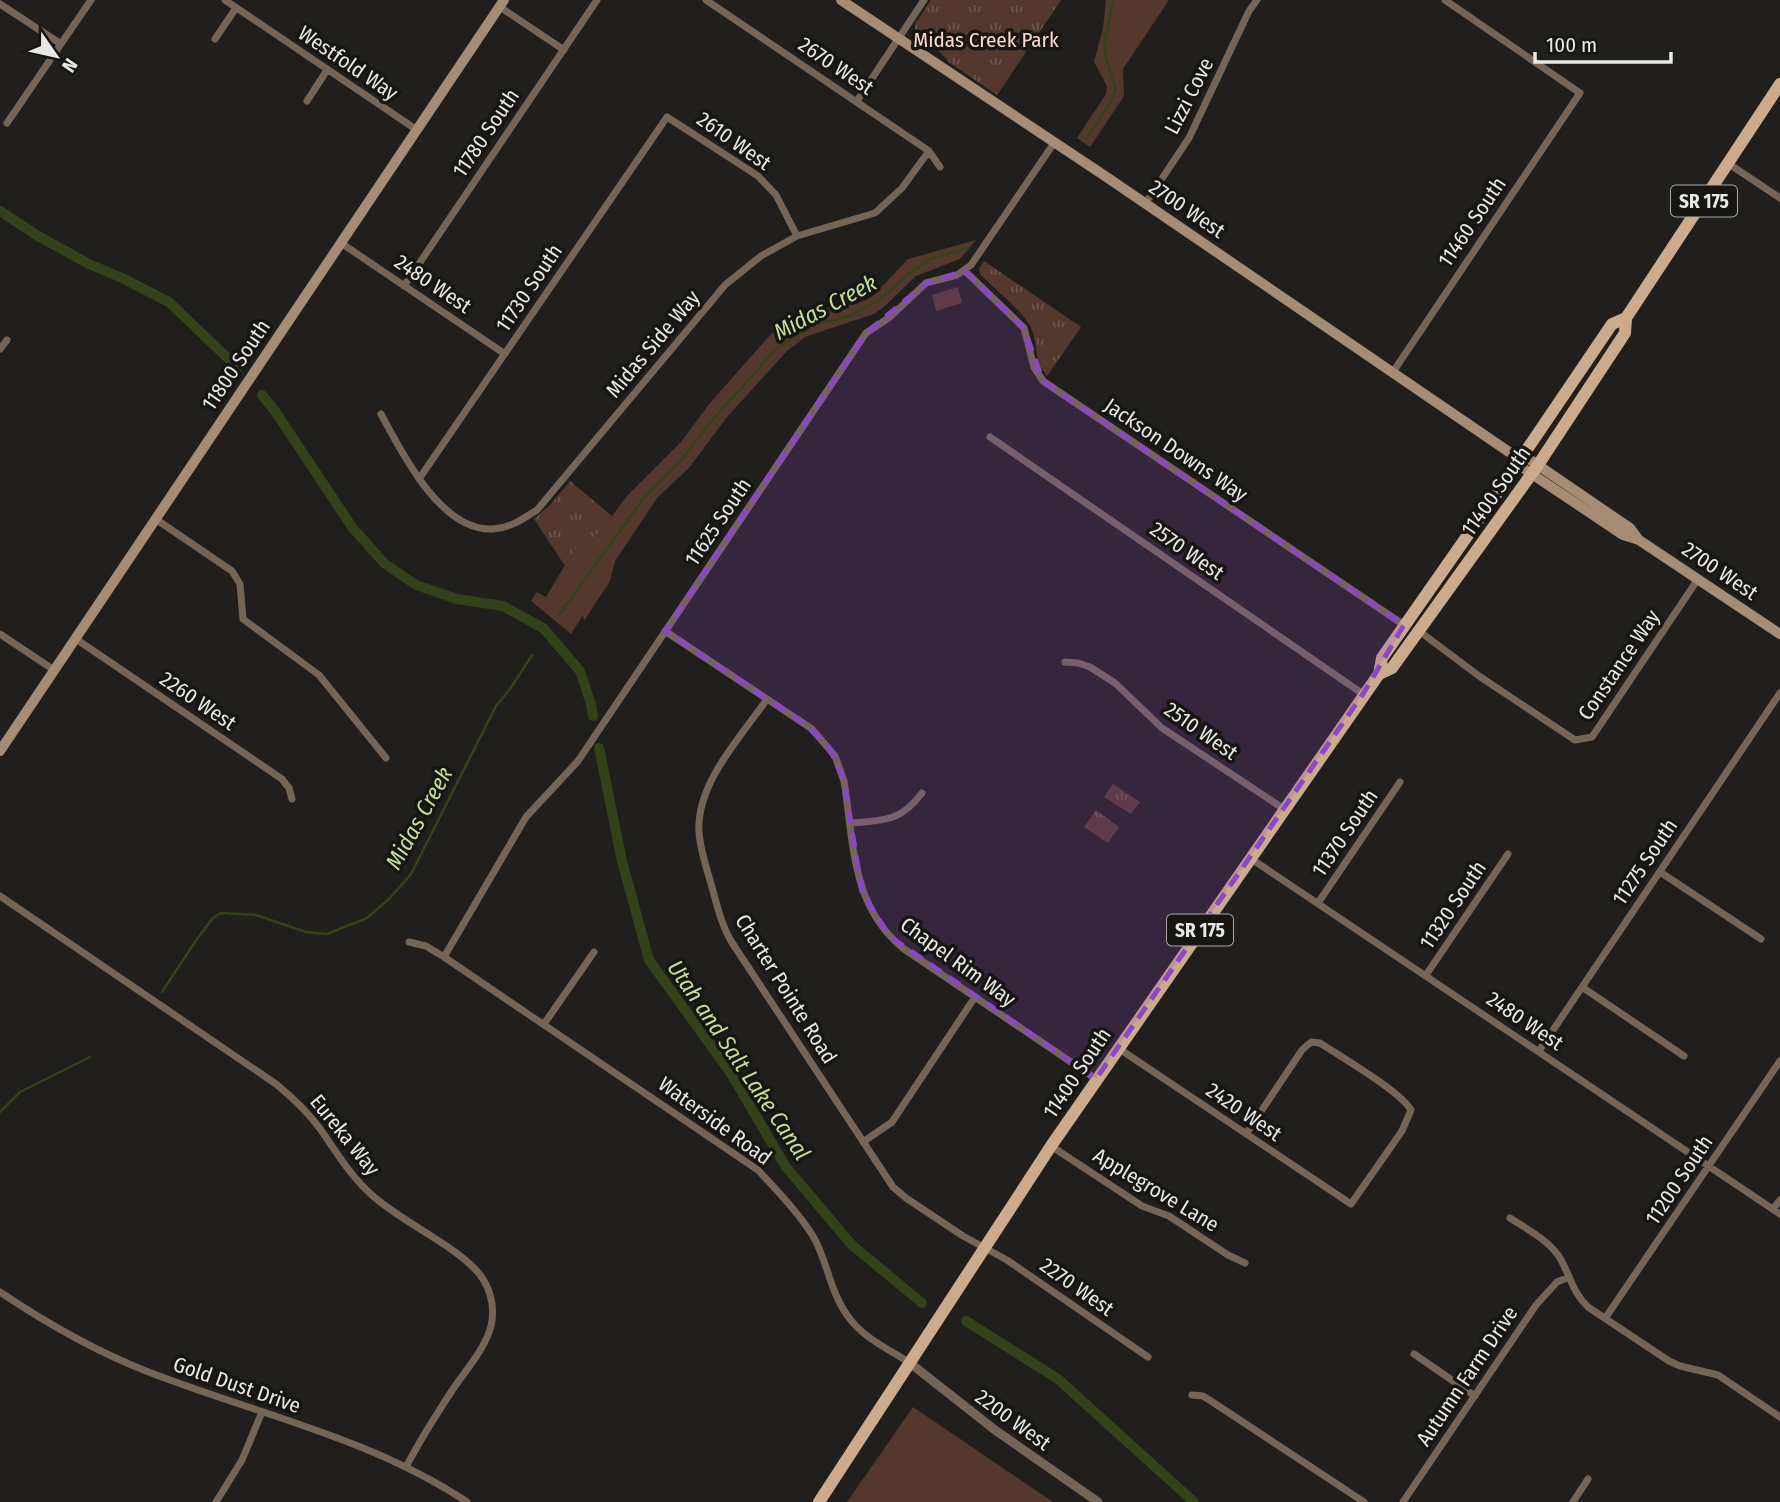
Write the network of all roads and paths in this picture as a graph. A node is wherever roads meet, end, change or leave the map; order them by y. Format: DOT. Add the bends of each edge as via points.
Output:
graph roads {
  1 [pos="91,0"];
  2 [pos="225,0"];
  3 [pos="597,0"];
  4 [pos="706,0"];
  5 [pos="841,0"];
  6 [pos="924,0"];
  7 [pos="1257,0"];
  8 [pos="1445,0"];
  9 [pos="502,3"];
  10 [pos="0,4"];
  11 [pos="236,8"];
  12 [pos="898,38"];
  13 [pos="215,39"];
  14 [pos="61,44"];
  15 [pos="564,50"];
  16 [pos="327,70"];
  17 [pos="1780,84"];
  18 [pos="307,101"];
  19 [pos="857,101"];
  20 [pos="667,117"];
  21 [pos="7,123"];
  22 [pos="417,130"];
  23 [pos="1054,143"];
  24 [pos="929,151"];
  25 [pos="1729,164"];
  26 [pos="940,167"];
  27 [pos="1780,198"];
  28 [pos="1145,204"];
  29 [pos="797,236"];
  30 [pos="341,243"];
  31 [pos="965,271"];
  32 [pos="404,286"];
  33 [pos="1626,318"];
  34 [pos="6,340"];
  35 [pos="0,349"];
  36 [pos="505,354"];
  37 [pos="1394,372"];
  38 [pos="381,414"];
  39 [pos="990,437"];
  40 [pos="1520,459"];
  41 [pos="1535,470"];
  42 [pos="419,479"];
  43 [pos="157,520"];
  44 [pos="1698,579"];
  45 [pos="1404,625"];
  46 [pos="665,631"];
  47 [pos="1419,631"];
  48 [pos="0,634"];
  49 [pos="1780,634"];
  50 [pos="76,639"];
  51 [pos="1065,662"];
  52 [pos="54,670"];
  53 [pos="1379,674"];
  54 [pos="1363,694"];
  55 [pos="1780,694"];
  56 [pos="767,699"];
  57 [pos="0,751"];
  58 [pos="386,758"];
  59 [pos="1400,782"];
  60 [pos="922,793"];
  61 [pos="292,799"];
  62 [pos="1284,809"];
  63 [pos="851,823"];
  64 [pos="1508,854"];
  65 [pos="1251,858"];
  66 [pos="1660,872"];
  67 [pos="0,896"];
  68 [pos="1318,903"];
  69 [pos="1761,939"];
  70 [pos="409,942"];
  71 [pos="594,953"];
  72 [pos="444,957"];
  73 [pos="1426,975"];
  74 [pos="1582,987"];
  75 [pos="975,997"];
  76 [pos="544,1024"];
  77 [pos="1118,1048"];
  78 [pos="1539,1051"];
  79 [pos="1684,1056"];
  80 [pos="1780,1061"];
  81 [pos="1097,1079"];
  82 [pos="1246,1134"];
  83 [pos="863,1142"];
  84 [pos="1051,1146"];
  85 [pos="1710,1166"];
  86 [pos="1780,1200"];
  87 [pos="1777,1212"];
  88 [pos="1510,1218"];
  89 [pos="985,1248"];
  90 [pos="1245,1263"];
  91 [pos="1567,1278"];
  92 [pos="0,1292"];
  93 [pos="1606,1317"];
  94 [pos="1413,1354"];
  95 [pos="1148,1357"];
  96 [pos="911,1363"];
  97 [pos="1192,1395"];
  98 [pos="1475,1396"];
  99 [pos="262,1412"];
  100 [pos="1780,1417"];
  101 [pos="406,1467"];
  102 [pos="1588,1479"];
  103 [pos="216,1502"];
  104 [pos="467,1502"];
  105 [pos="819,1502"];
  106 [pos="1098,1502"];
  107 [pos="1364,1502"];
  108 [pos="1403,1502"];
  109 [pos="1573,1502"];
  1 -- 14 [label="street"];
  2 -- 11 [label="street, Westfold Way"];
  3 -- 15 [label="street, 11780 South"];
  4 -- 19 [label="street, 2670 West"];
  5 -- 12 [label="main road, 2700 West"];
  6 -- 12 [label="street"];
  7 -- 28 [label="street, Lizzi Cove" via="1189,138"];
  8 -- 37 [label="street, 11460 South" via="1580,93"];
  9 -- 15 [label="street"];
  9 -- 22 [label="main road, 11800 South"];
  10 -- 14 [label="street"];
  11 -- 13 [label="street"];
  11 -- 16 [label="street, Westfold Way"];
  12 -- 19 [label="street"];
  12 -- 23 [label="main road, 2700 West"];
  14 -- 21 [label="street"];
  15 -- 32 [label="street, 11780 South"];
  16 -- 18 [label="street"];
  16 -- 22 [label="street, Westfold Way"];
  17 -- 25 [label="main road, 11400 South / SR 175"];
  19 -- 24 [label="street, 2670 West"];
  20 -- 29 [label="street, 2610 West" via="758,176 776,195"];
  20 -- 36 [label="street, 11730 South"];
  22 -- 30 [label="main road, 11800 South"];
  23 -- 28 [label="main road, 2700 West"];
  23 -- 31 [label="street"];
  24 -- 26 [label="street, 2670 West"];
  24 -- 29 [label="street, Midas Side Way" via="902,188 875,213"];
  25 -- 27 [label="street"];
  25 -- 33 [label="main road, 11400 South / SR 175"];
  28 -- 37 [label="main road, 2700 West"];
  29 -- 42 [label="street, Midas Side Way" via="761,256 725,285 537,510 512,526 490,529 443,510"];
  30 -- 32 [label="street, 2480 West"];
  30 -- 43 [label="main road, 11800 South"];
  31 -- 45 [label="street, Jackson Downs Way" via="1024,328 1034,367 1043,381"];
  31 -- 46 [label="street, 11625 South" via="926,283 866,333"];
  32 -- 36 [label="street, 2480 West"];
  33 -- 40 [label="main road, 11400 South / SR 175" via="1612,324"];
  33 -- 41 [label="main road, 11400 South / SR 175" via="1625,334"];
  34 -- 35 [label="street"];
  36 -- 42 [label="street, 11730 South"];
  37 -- 40 [label="main road, 2700 West"];
  38 -- 42 [label="street, Midas Side Way"];
  39 -- 54 [label="street, 2570 West"];
  40 -- 41 [label="main road, 2700 West"];
  40 -- 45 [label="main road, 11400 South / SR 175"];
  41 -- 44 [label="main road, 2700 West" via="1623,535 1639,540"];
  41 -- 47 [label="main road, 11400 South / SR 175"];
  43 -- 50 [label="main road, 11800 South"];
  43 -- 58 [label="street" via="232,571 240,584 243,619 319,675"];
  44 -- 47 [label="street, Constance Way" via="1592,737 1575,740"];
  44 -- 49 [label="main road, 2700 West"];
  45 -- 53 [label="main road, 11400 South / SR 175" via="1381,659"];
  46 -- 56 [label="street, Chapel Rim Way"];
  46 -- 72 [label="street, 11625 South" via="571,769 526,817"];
  47 -- 53 [label="main road, 11400 South / SR 175" via="1392,668"];
  48 -- 52 [label="street"];
  50 -- 52 [label="main road, 11800 South"];
  50 -- 61 [label="street, 2260 West" via="282,779"];
  51 -- 62 [label="street, 2510 West" via="1090,667 1115,683 1162,728"];
  52 -- 57 [label="main road, 11800 South"];
  53 -- 54 [label="main road, 11400 South / SR 175"];
  54 -- 62 [label="main road, 11400 South / SR 175"];
  55 -- 66 [label="street, 11275 South"];
  56 -- 63 [label="street, Chapel Rim Way" via="812,729 830,749 842,773"];
  56 -- 83 [label="street, Charter Pointe Road" via="708,786 699,819 702,854 726,931"];
  59 -- 68 [label="street, 11370 South"];
  60 -- 63 [label="street" via="899,816"];
  62 -- 65 [label="main road, 11400 South / SR 175"];
  63 -- 75 [label="street, Chapel Rim Way" via="860,882 877,921 904,949"];
  64 -- 73 [label="street, 11320 South"];
  65 -- 68 [label="street, 2480 West"];
  65 -- 77 [label="main road, 11400 South / SR 175"];
  66 -- 69 [label="street"];
  66 -- 74 [label="street, 11275 South"];
  67 -- 101 [label="street, Eureka Way" via="276,1084 307,1113 364,1188 481,1276 492,1306 486,1339"];
  68 -- 73 [label="street, 2480 West"];
  70 -- 72 [label="street, Waterside Road"];
  71 -- 76 [label="street"];
  72 -- 76 [label="street, Waterside Road"];
  73 -- 78 [label="street, 2480 West"];
  74 -- 78 [label="street, 11275 South"];
  74 -- 79 [label="street"];
  75 -- 81 [label="street, Chapel Rim Way"];
  75 -- 83 [label="street" via="892,1122"];
  76 -- 96 [label="street, Waterside Road" via="758,1170 813,1237 837,1299 851,1321"];
  77 -- 81 [label="main road, 11400 South / SR 175"];
  77 -- 82 [label="street, 2420 West"];
  78 -- 85 [label="street, 2480 West"];
  80 -- 85 [label="street, 11200 South"];
  81 -- 84 [label="main road, 11400 South / SR 175"];
  82 -- 82 [label="street, 2420 West" via="1311,1042 1320,1043 1369,1076 1411,1110 1402,1132 1351,1205"];
  83 -- 89 [label="street, Charter Pointe Road" via="899,1193"];
  84 -- 89 [label="main road, 11400 South / SR 175"];
  84 -- 90 [label="street, Applegrove Lane" via="1142,1206 1169,1216"];
  85 -- 87 [label="street, 2480 West"];
  85 -- 93 [label="street, 11200 South"];
  86 -- 87 [label="street"];
  88 -- 91 [label="street" via="1549,1245"];
  89 -- 95 [label="street, 2270 West"];
  89 -- 96 [label="main road, 11400 South / SR 175"];
  91 -- 93 [label="street" via="1580,1299"];
  91 -- 98 [label="street, Autumn Farm Drive" via="1557,1282 1536,1305"];
  92 -- 99 [label="street, Gold Dust Drive" via="106,1354"];
  93 -- 100 [label="street" via="1669,1361 1718,1375"];
  94 -- 98 [label="street"];
  96 -- 105 [label="main road, 11400 South / SR 175"];
  96 -- 106 [label="street, 2200 West" via="995,1430"];
  97 -- 107 [label="street" via="1203,1396"];
  98 -- 108 [label="street, Autumn Farm Drive"];
  99 -- 101 [label="street, Gold Dust Drive"];
  99 -- 103 [label="street" via="242,1460"];
  101 -- 104 [label="street, Gold Dust Drive"];
  102 -- 109 [label="street"];
}
